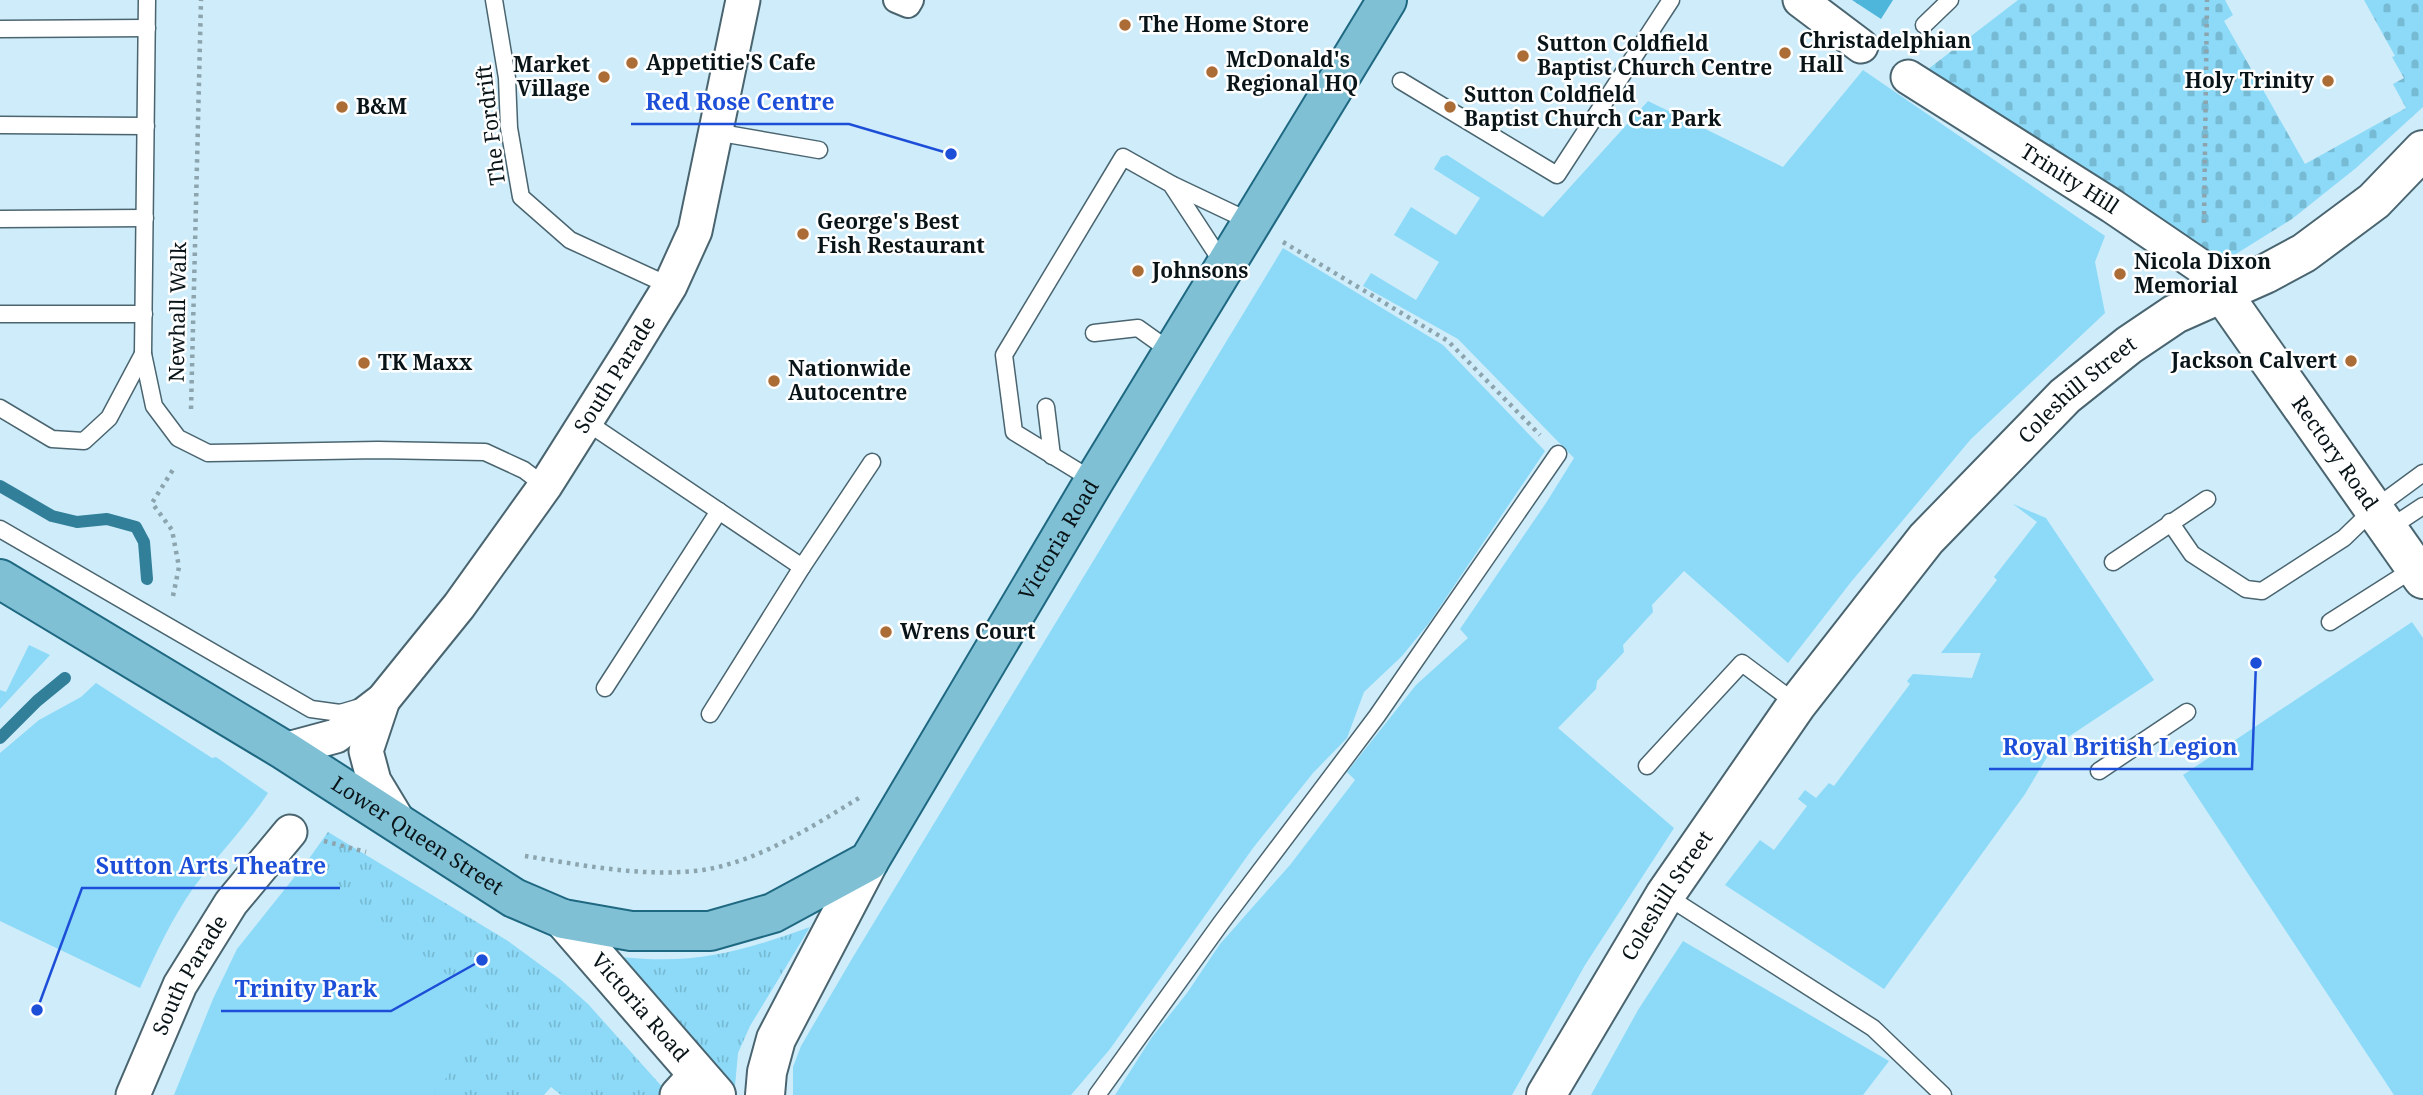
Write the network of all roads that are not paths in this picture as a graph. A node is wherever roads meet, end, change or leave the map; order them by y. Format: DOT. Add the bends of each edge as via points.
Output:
graph roads {
  1 [pos="147,0"];
  2 [pos="495,0"];
  3 [pos="743,0"];
  4 [pos="896,0"];
  5 [pos="911,0"];
  6 [pos="1387,0"];
  7 [pos="1671,0"];
  8 [pos="1800,0"];
  9 [pos="1950,0"];
  10 [pos="1924,25"];
  11 [pos="147,28"];
  12 [pos="0,29"];
  13 [pos="1861,46"];
  14 [pos="1908,78"];
  15 [pos="1401,81"];
  16 [pos="0,125"];
  17 [pos="146,126"];
  18 [pos="715,132"];
  19 [pos="819,150"];
  20 [pos="2423,150"];
  21 [pos="1171,184"];
  22 [pos="145,218"];
  23 [pos="0,219"];
  24 [pos="1253,223"];
  25 [pos="1226,267"];
  26 [pos="2213,281"];
  27 [pos="670,286"];
  28 [pos="0,314"];
  29 [pos="144,314"];
  30 [pos="1094,333"];
  31 [pos="1173,353"];
  32 [pos="143,354"];
  33 [pos="1046,407"];
  34 [pos="0,408"];
  35 [pos="585,421"];
  36 [pos="1558,454"];
  37 [pos="1052,456"];
  38 [pos="872,462"];
  39 [pos="2423,473"];
  40 [pos="1094,481"];
  41 [pos="545,486"];
  42 [pos="2207,499"];
  43 [pos="2423,506"];
  44 [pos="719,511"];
  45 [pos="2381,519"];
  46 [pos="2170,522"];
  47 [pos="0,529"];
  48 [pos="2113,562"];
  49 [pos="802,567"];
  50 [pos="2419,573"];
  51 [pos="0,579"];
  52 [pos="2330,622"];
  53 [pos="605,688"];
  54 [pos="383,700"];
  55 [pos="1797,704"];
  56 [pos="2187,712"];
  57 [pos="710,715"];
  58 [pos="284,750"];
  59 [pos="1647,766"];
  60 [pos="2099,771"];
  61 [pos="400,824"];
  62 [pos="302,835"];
  63 [pos="869,861"];
  64 [pos="1665,895"];
  65 [pos="563,919"];
  66 [pos="697,1088"];
  67 [pos="133,1095"];
  68 [pos="765,1095"];
  69 [pos="1097,1095"];
  70 [pos="1546,1095"];
  71 [pos="1943,1095"];
  1 -- 11 [label="lane"];
  2 -- 27 [label="lane, The Fordrift" via="521,197 570,240"];
  3 -- 18 [label="street, South Parade"];
  4 -- 5 [label="street" via="908,5"];
  6 -- 24 [label="main road, Victoria Road"];
  7 -- 15 [label="lane" via="1557,175"];
  8 -- 13 [label="street"];
  9 -- 10 [label="lane"];
  11 -- 12 [label="lane"];
  11 -- 17 [label="lane"];
  14 -- 26 [label="street, Trinity Hill" via="2112,206"];
  16 -- 17 [label="lane"];
  17 -- 22 [label="lane"];
  18 -- 19 [label="lane"];
  18 -- 27 [label="street, South Parade" via="695,232"];
  20 -- 26 [label="street, Coleshill Street" via="2374,201 2304,253"];
  21 -- 24 [label="lane"];
  21 -- 25 [label="lane"];
  21 -- 37 [label="lane" via="1123,157 1004,355 1014,432"];
  22 -- 23 [label="lane"];
  22 -- 29 [label="lane"];
  24 -- 25 [label="main road, Victoria Road"];
  25 -- 31 [label="main road, Victoria Road"];
  26 -- 45 [label="street, Rectory Road"];
  26 -- 55 [label="street, Coleshill Street" via="2065,396 1926,540"];
  27 -- 35 [label="street, South Parade"];
  28 -- 29 [label="lane"];
  29 -- 32 [label="lane"];
  30 -- 31 [label="lane" via="1138,328"];
  31 -- 40 [label="main road, Victoria Road"];
  32 -- 34 [label="lane" via="109,418 84,441 52,439"];
  32 -- 41 [label="lane" via="154,406 178,438 208,453 485,452 524,470"];
  33 -- 37 [label="lane"];
  35 -- 41 [label="street, South Parade"];
  35 -- 44 [label="lane"];
  36 -- 69 [label="lane" via="1377,716"];
  37 -- 40 [label="lane"];
  38 -- 49 [label="lane"];
  39 -- 45 [label="lane"];
  40 -- 63 [label="main road, Victoria Road"];
  41 -- 54 [label="street, South Parade" via="452,615"];
  42 -- 46 [label="lane"];
  43 -- 45 [label="lane"];
  44 -- 49 [label="lane"];
  44 -- 53 [label="lane"];
  45 -- 46 [label="lane" via="2262,591 2246,590 2192,554"];
  45 -- 50 [label="street, Rectory Road"];
  46 -- 48 [label="lane"];
  47 -- 54 [label="lane" via="311,709 340,713"];
  49 -- 57 [label="lane"];
  50 -- 52 [label="lane"];
  51 -- 58 [label="main road, Lower Queen Street"];
  54 -- 58 [label="street, South Parade" via="336,736"];
  54 -- 61 [label="street, South Parade" via="366,751 374,781"];
  55 -- 59 [label="lane" via="1742,663"];
  55 -- 64 [label="street, Coleshill Street"];
  56 -- 60 [label="lane"];
  58 -- 61 [label="main road, Lower Queen Street"];
  61 -- 65 [label="main road, Lower Queen Street" via="514,898"];
  62 -- 67 [label="street, South Parade" via="231,903 180,985"];
  63 -- 65 [label="main road, Lower Queen Street" via="773,912 710,930 631,931"];
  63 -- 68 [label="street, Victoria Road" via="776,1039"];
  64 -- 70 [label="street, Coleshill Street"];
  64 -- 71 [label="lane" via="1873,1028"];
  65 -- 66 [label="street, Victoria Road"];
}
